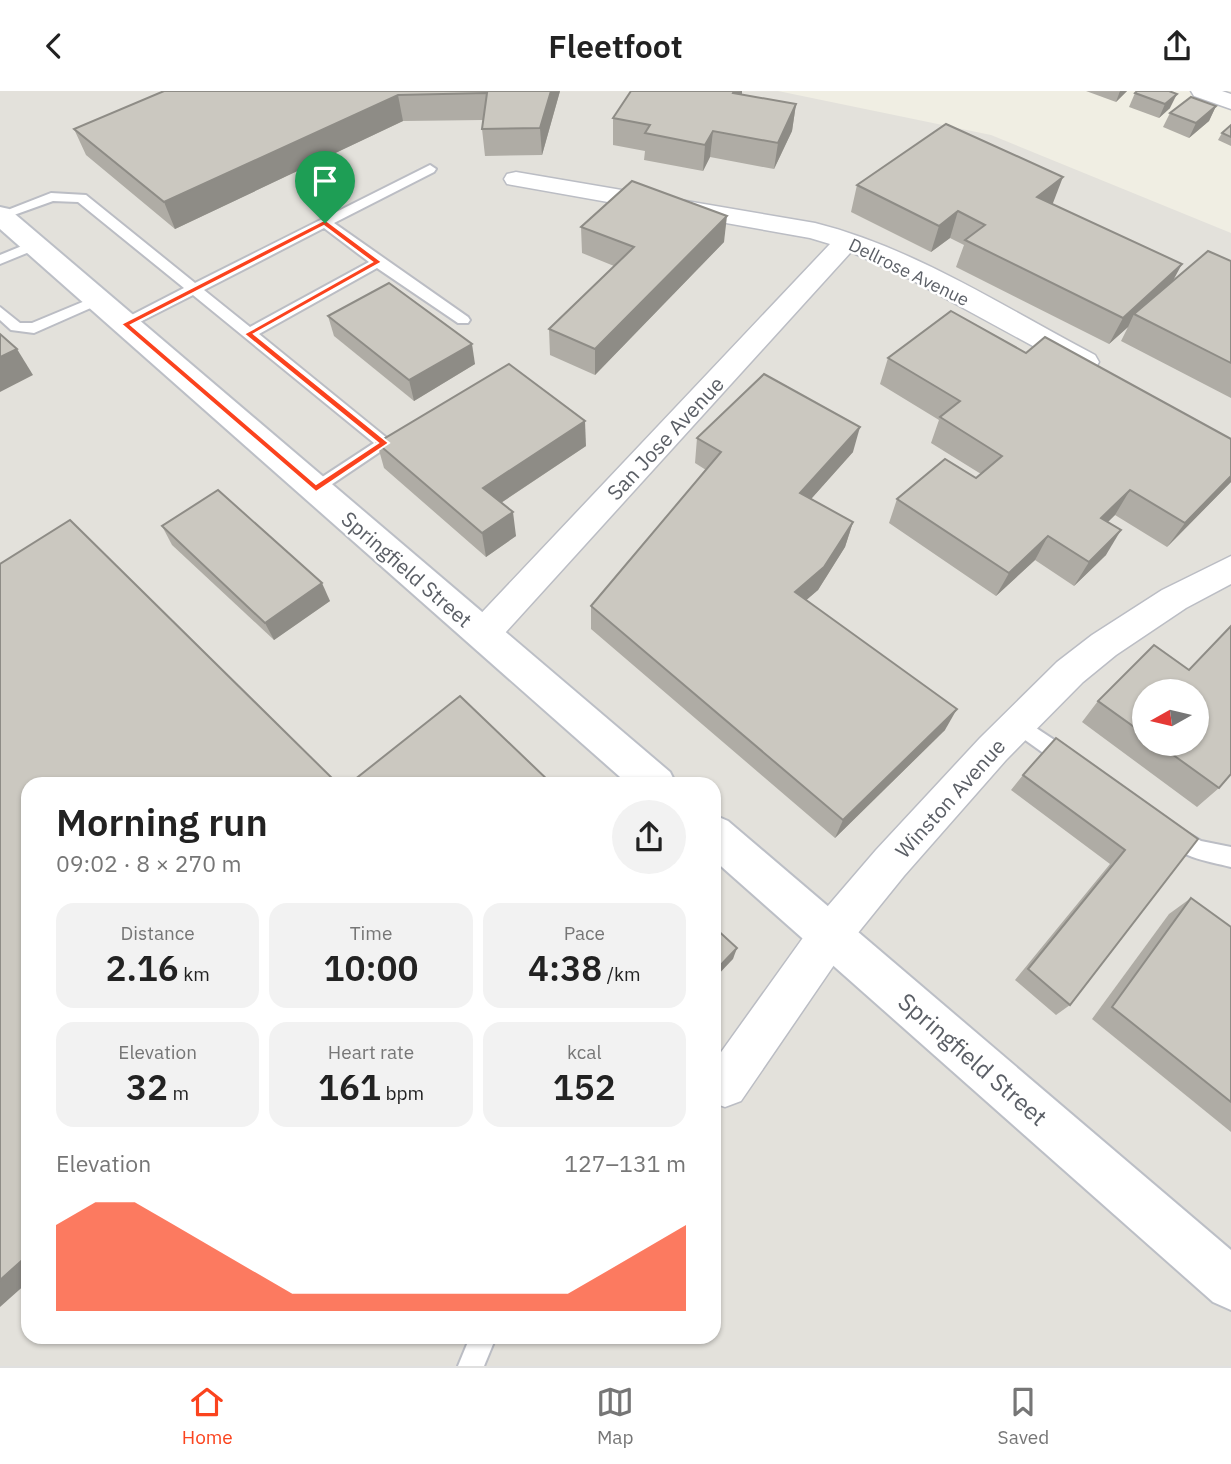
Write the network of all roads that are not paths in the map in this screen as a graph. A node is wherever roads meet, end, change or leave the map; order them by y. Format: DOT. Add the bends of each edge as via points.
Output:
graph roads {
  1 [pos="1202,91"];
  2 [pos="1216,91"];
  3 [pos="1231,100"];
  4 [pos="430,169"];
  5 [pos="516,179"];
  6 [pos="1,216"];
  7 [pos="325,223"];
  8 [pos="847,241"];
  9 [pos="34,245"];
  10 [pos="0,260"];
  11 [pos="378,262"];
  12 [pos="193,289"];
  13 [pos="97,300"];
  14 [pos="0,312"];
  15 [pos="463,320"];
  16 [pos="125,324"];
  17 [pos="248,334"];
  18 [pos="1109,375"];
  19 [pos="316,489"];
  20 [pos="1231,569"];
  21 [pos="483,634"];
  22 [pos="1018,724"];
  23 [pos="1084,771"];
  24 [pos="648,777"];
  25 [pos="1151,818"];
  26 [pos="721,840"];
  27 [pos="1231,857"];
  28 [pos="830,935"];
  29 [pos="721,1087"];
  30 [pos="1231,1284"];
  31 [pos="480,1344"];
  32 [pos="471,1366"];
  1 -- 3 [label="street"];
  2 -- 3 [label="street"];
  4 -- 7 [label="lane"];
  5 -- 8 [label="street, Dellrose Avenue" via="815,231"];
  6 -- 9 [label="main road, Springfield Street"];
  6 -- 12 [label="lane" via="51,197 81,198"];
  7 -- 11 [label="lane"];
  7 -- 12 [label="lane"];
  8 -- 18 [label="street, Dellrose Avenue"];
  8 -- 21 [label="street, San Jose Avenue"];
  9 -- 10 [label="lane"];
  9 -- 13 [label="main road, Springfield Street"];
  11 -- 15 [label="lane"];
  11 -- 17 [label="lane"];
  12 -- 16 [label="lane"];
  12 -- 17 [label="lane"];
  13 -- 14 [label="lane" via="34,328 16,327"];
  13 -- 16 [label="main road, Springfield Street"];
  16 -- 19 [label="main road, Springfield Street"];
  17 -- 19 [label="lane" via="385,443"];
  19 -- 21 [label="main road, Springfield Street"];
  20 -- 22 [label="street, Winston Avenue" via="1174,599 1104,645"];
  21 -- 24 [label="main road, Springfield Street"];
  22 -- 23 [label="lane"];
  22 -- 28 [label="street, Winston Avenue"];
  25 -- 27 [label="lane" via="1196,849"];
  26 -- 28 [label="main road, Springfield Street"];
  28 -- 29 [label="street, Winston Avenue"];
  28 -- 30 [label="main road, Springfield Street"];
  31 -- 32 [label="lane"];
}
